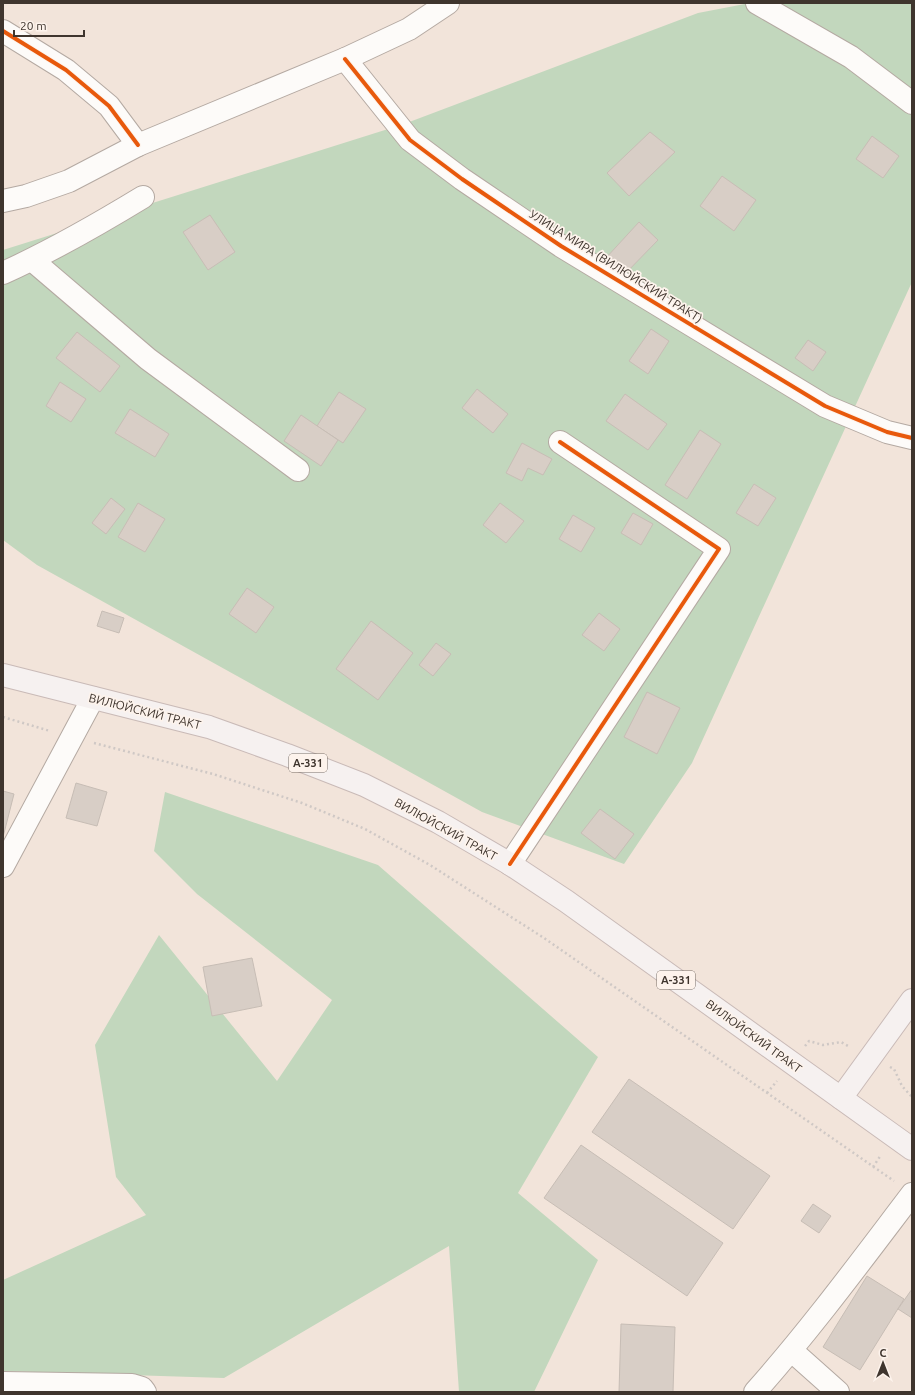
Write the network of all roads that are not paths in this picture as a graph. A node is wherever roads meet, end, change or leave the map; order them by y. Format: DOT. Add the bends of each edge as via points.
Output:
graph roads {
  1 [pos="448,3"];
  2 [pos="757,3"];
  3 [pos="3,31"];
  4 [pos="345,59"];
  5 [pos="912,103"];
  6 [pos="138,145"];
  7 [pos="143,197"];
  8 [pos="3,201"];
  9 [pos="32,260"];
  10 [pos="3,273"];
  11 [pos="912,438"];
  12 [pos="560,442"];
  13 [pos="298,470"];
  14 [pos="3,675"];
  15 [pos="93,698"];
  16 [pos="510,864"];
  17 [pos="3,866"];
  18 [pos="912,1000"];
  19 [pos="841,1098"];
  20 [pos="912,1149"];
  21 [pos="912,1194"];
  22 [pos="792,1351"];
  23 [pos="3,1383"];
  24 [pos="145,1392"];
  25 [pos="755,1392"];
  26 [pos="838,1392"];
  1 -- 4 [label="street" via="410,29"];
  2 -- 5 [label="street" via="851,57"];
  3 -- 6 [label="street" via="66,70 109,106"];
  4 -- 6 [label="street"];
  4 -- 11 [label="street, УЛИЦА МИРА (ВИЛЮЙСКИЙ ТРАКТ)" via="410,140 462,179 561,246 825,406 887,432"];
  6 -- 8 [label="street" via="69,180 26,196"];
  7 -- 9 [label="street"];
  9 -- 10 [label="street"];
  9 -- 13 [label="street" via="148,359"];
  12 -- 16 [label="street" via="718,548"];
  14 -- 15 [label="main road, ВИЛЮЙСКИЙ ТРАКТ / А-331"];
  15 -- 16 [label="main road, ВИЛЮЙСКИЙ ТРАКТ / А-331" via="209,727 357,782 438,822"];
  15 -- 17 [label="street"];
  16 -- 19 [label="main road, ВИЛЮЙСКИЙ ТРАКТ / А-331" via="566,900"];
  18 -- 19 [label="main road"];
  19 -- 20 [label="main road, ВИЛЮЙСКИЙ ТРАКТ / А-331"];
  21 -- 22 [label="street"];
  22 -- 25 [label="street"];
  22 -- 26 [label="street"];
  23 -- 24 [label="street" via="132,1385 142,1388"];
}
